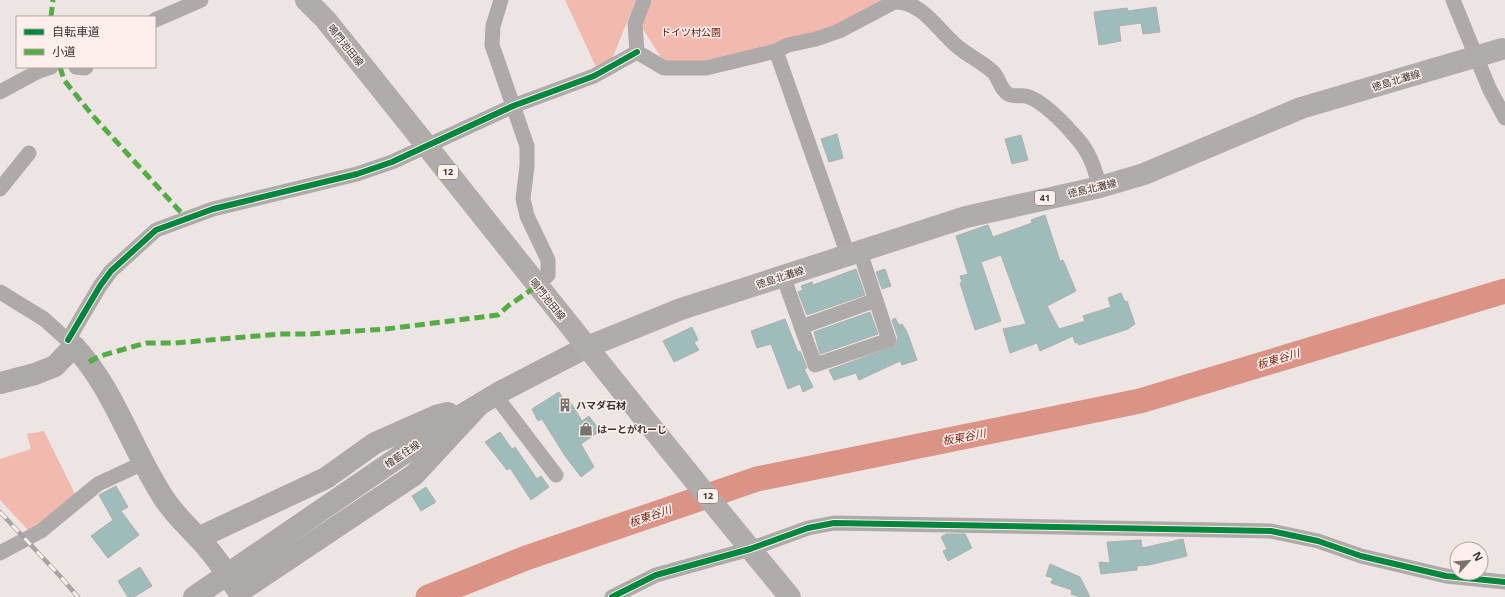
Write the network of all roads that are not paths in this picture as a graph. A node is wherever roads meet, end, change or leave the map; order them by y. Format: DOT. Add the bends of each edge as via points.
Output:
graph roads {
  1 [pos="201,0"];
  2 [pos="306,0"];
  3 [pos="501,0"];
  4 [pos="644,0"];
  5 [pos="902,0"];
  6 [pos="1453,0"];
  7 [pos="156,20"];
  8 [pos="1502,49"];
  9 [pos="776,51"];
  10 [pos="637,52"];
  11 [pos="1476,55"];
  12 [pos="48,68"];
  13 [pos="0,92"];
  14 [pos="513,106"];
  15 [pos="1505,118"];
  16 [pos="426,144"];
  17 [pos="29,153"];
  18 [pos="1100,187"];
  19 [pos="0,189"];
  20 [pos="854,253"];
  21 [pos="783,276"];
  22 [pos="537,286"];
  23 [pos="0,292"];
  24 [pos="876,300"];
  25 [pos="801,327"];
  26 [pos="71,343"];
  27 [pos="587,347"];
  28 [pos="0,383"];
  29 [pos="488,399"];
  30 [pos="143,463"];
  31 [pos="556,476"];
  32 [pos="198,538"];
  33 [pos="746,544"];
  34 [pos="0,553"];
  35 [pos="1505,582"];
  36 [pos="241,594"];
  37 [pos="194,597"];
  38 [pos="612,597"];
  39 [pos="790,597"];
  1 -- 7 [label="street"];
  2 -- 16 [label="main road, 鳴門池田線 / 12" via="325,19"];
  3 -- 14 [label="street" via="493,26 492,45"];
  4 -- 10 [label="street" via="635,24"];
  5 -- 9 [label="street" via="839,31 788,45"];
  5 -- 18 [label="street" via="923,11 958,48 994,73 1009,95 1027,96 1043,104 1076,136 1091,158"];
  6 -- 11 [label="street"];
  8 -- 11 [label="main road, 徳島北灘線 / 41"];
  9 -- 10 [label="street" via="706,68 690,69 664,68"];
  9 -- 20 [label="street"];
  10 -- 14 [label="street" via="594,76"];
  11 -- 15 [label="street"];
  11 -- 18 [label="main road, 徳島北灘線 / 41" via="1302,108 1144,174"];
  12 -- 13 [label="street"];
  14 -- 16 [label="street"];
  14 -- 22 [label="street" via="527,146 523,199 527,216 548,260 548,275"];
  16 -- 22 [label="main road, 鳴門池田線 / 12"];
  16 -- 26 [label="street" via="392,162 356,174 213,209 156,230 111,271 100,286"];
  17 -- 19 [label="street"];
  18 -- 20 [label="main road, 徳島北灘線 / 41" via="966,217"];
  20 -- 21 [label="main road, 徳島北灘線 / 41"];
  20 -- 24 [label="street"];
  21 -- 25 [label="street"];
  21 -- 27 [label="main road, 徳島北灘線 / 41" via="681,309"];
  22 -- 27 [label="main road, 鳴門池田線 / 12"];
  23 -- 26 [label="street" via="44,319"];
  24 -- 25 [label="street"];
  24 -- 25 [label="street" via="889,340 815,366"];
  26 -- 28 [label="main road" via="55,366"];
  26 -- 30 [label="main road" via="89,362"];
  27 -- 29 [label="main road, 檜藍住線"];
  27 -- 33 [label="main road, 鳴門池田線 / 12"];
  29 -- 31 [label="street"];
  29 -- 32 [label="main road" via="436,416 376,443 326,478"];
  29 -- 36 [label="main road" via="414,475"];
  29 -- 37 [label="main road, 檜藍住線" via="401,455"];
  30 -- 32 [label="main road" via="166,501"];
  30 -- 34 [label="street" via="98,484 41,531"];
  32 -- 36 [label="main road"];
  33 -- 35 [label="street" via="834,523 1271,531 1318,541 1360,556 1446,576"];
  33 -- 38 [label="street" via="656,575"];
  33 -- 39 [label="main road, 鳴門池田線 / 12"];
}
